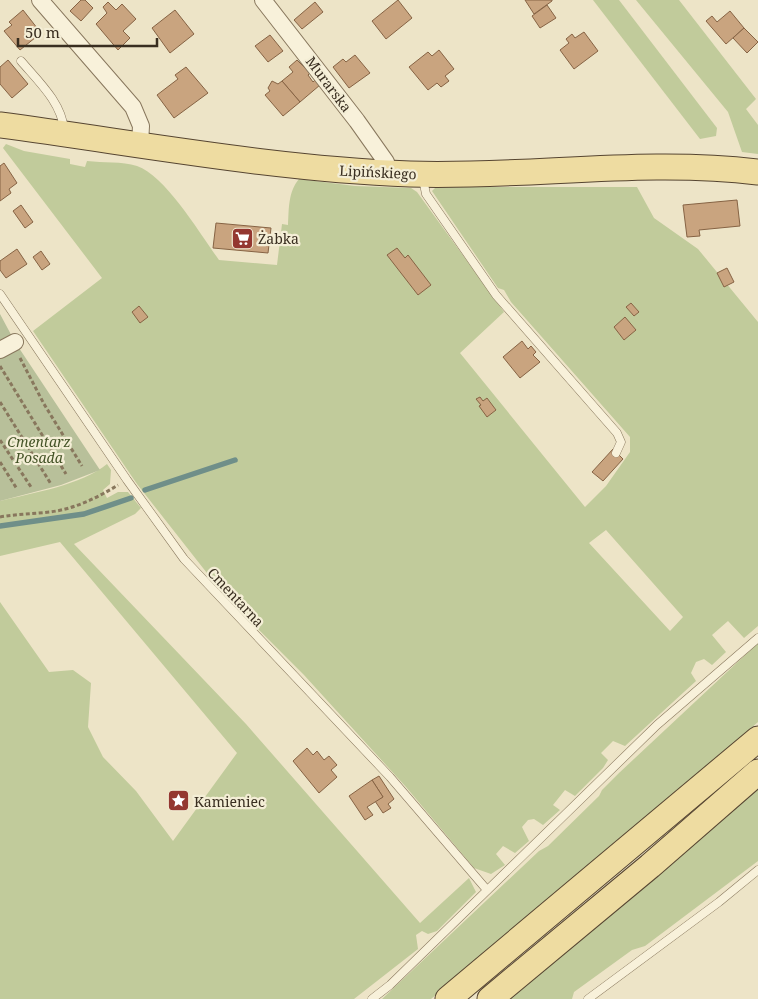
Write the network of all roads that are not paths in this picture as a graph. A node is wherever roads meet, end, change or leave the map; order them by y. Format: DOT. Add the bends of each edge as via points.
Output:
graph roads {
  1 [pos="40,0"];
  2 [pos="263,0"];
  3 [pos="21,61"];
  4 [pos="0,125"];
  5 [pos="64,134"];
  6 [pos="140,144"];
  7 [pos="758,172"];
  8 [pos="386,173"];
  9 [pos="422,174"];
  10 [pos="0,294"];
  11 [pos="14,343"];
  12 [pos="616,453"];
  13 [pos="758,638"];
  14 [pos="758,739"];
  15 [pos="758,772"];
  16 [pos="758,870"];
  17 [pos="487,890"];
  18 [pos="372,999"];
  19 [pos="448,999"];
  20 [pos="490,999"];
  21 [pos="588,999"];
  1 -- 6 [label="street" via="132,107 141,126"];
  2 -- 8 [label="street, Murarska" via="357,120 386,162"];
  3 -- 5 [label="lane" via="60,112"];
  4 -- 5 [label="main road, Lipińskiego"];
  5 -- 6 [label="main road, Lipińskiego"];
  6 -- 8 [label="main road, Lipińskiego" via="296,165"];
  7 -- 9 [label="main road, Lipińskiego" via="688,168"];
  8 -- 9 [label="main road, Lipińskiego"];
  9 -- 12 [label="lane" via="426,194 496,295 617,433 621,442"];
  10 -- 11 [label="lane, Cmentarna"];
  11 -- 17 [label="lane, Cmentarna" via="127,480 184,559 390,777"];
  13 -- 17 [label="lane" via="657,725"];
  14 -- 19 [label="main road"];
  15 -- 20 [label="main road" via="644,872"];
  16 -- 21 [label="lane"];
  17 -- 18 [label="lane"];
}
